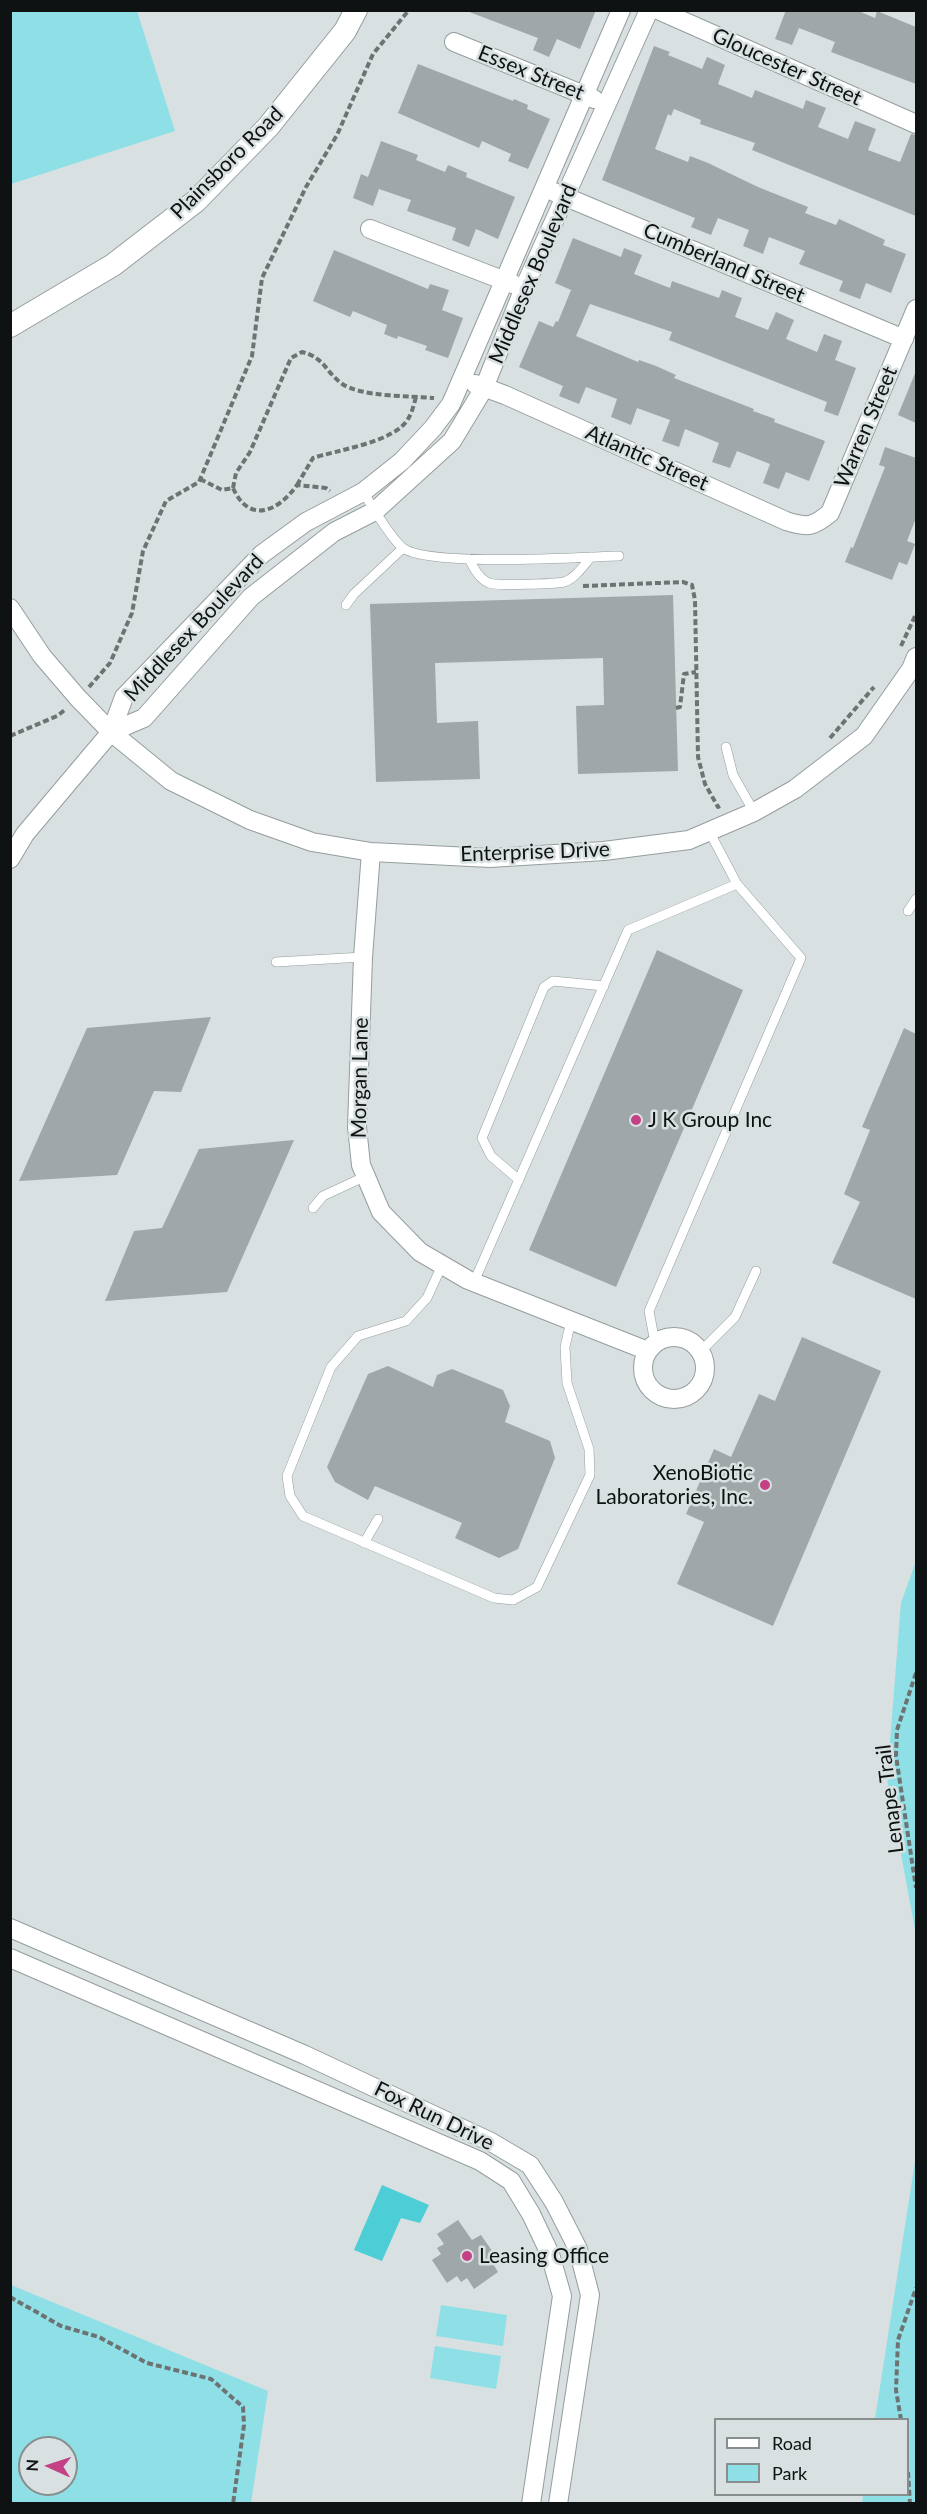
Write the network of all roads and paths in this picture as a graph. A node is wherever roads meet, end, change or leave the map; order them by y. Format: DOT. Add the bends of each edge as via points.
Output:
graph roads {
  1 [pos="356,10"];
  2 [pos="409,10"];
  3 [pos="621,10"];
  4 [pos="649,10"];
  5 [pos="658,10"];
  6 [pos="454,42"];
  7 [pos="585,95"];
  8 [pos="607,104"];
  9 [pos="916,124"];
  10 [pos="544,188"];
  11 [pos="565,197"];
  12 [pos="370,229"];
  13 [pos="503,280"];
  14 [pos="524,288"];
  15 [pos="916,309"];
  16 [pos="10,326"];
  17 [pos="903,339"];
  18 [pos="462,379"];
  19 [pos="484,388"];
  20 [pos="416,397"];
  21 [pos="443,399"];
  22 [pos="200,479"];
  23 [pos="297,485"];
  24 [pos="232,488"];
  25 [pos="363,492"];
  26 [pos="342,502"];
  27 [pos="375,511"];
  28 [pos="830,513"];
  29 [pos="403,548"];
  30 [pos="619,556"];
  31 [pos="591,557"];
  32 [pos="469,559"];
  33 [pos="577,586"];
  34 [pos="346,605"];
  35 [pos="10,608"];
  36 [pos="916,614"];
  37 [pos="896,657"];
  38 [pos="916,657"];
  39 [pos="696,672"];
  40 [pos="876,685"];
  41 [pos="78,698"];
  42 [pos="676,708"];
  43 [pos="111,732"];
  44 [pos="10,736"];
  45 [pos="824,744"];
  46 [pos="726,747"];
  47 [pos="744,794"];
  48 [pos="754,812"];
  49 [pos="710,831"];
  50 [pos="371,852"];
  51 [pos="10,859"];
  52 [pos="737,884"];
  53 [pos="916,899"];
  54 [pos="908,911"];
  55 [pos="363,957"];
  56 [pos="276,962"];
  57 [pos="604,986"];
  58 [pos="366,1176"];
  59 [pos="519,1180"];
  60 [pos="313,1208"];
  61 [pos="442,1265"];
  62 [pos="756,1271"];
  63 [pos="474,1282"];
  64 [pos="571,1321"];
  65 [pos="651,1347"];
  66 [pos="700,1352"];
  67 [pos="378,1519"];
  68 [pos="364,1543"];
  69 [pos="916,1673"];
  70 [pos="916,1888"];
  71 [pos="10,1928"];
  72 [pos="10,1958"];
  73 [pos="916,2288"];
  74 [pos="10,2297"];
  75 [pos="901,2418"];
  76 [pos="909,2488"];
  77 [pos="233,2504"];
  78 [pos="531,2504"];
  79 [pos="558,2504"];
  80 [pos="910,2504"];
  1 -- 16 [label="street, Plainsboro Road" via="345,31 268,127 196,201 113,265"];
  2 -- 22 [label="path" via="373,54 337,135 306,187 262,279 252,356"];
  3 -- 7 [label="street, Middlesex Boulevard"];
  4 -- 8 [label="street, Middlesex Boulevard"];
  5 -- 9 [label="street, Gloucester Street"];
  6 -- 7 [label="street, Essex Street"];
  7 -- 8 [label="street, Essex Street"];
  7 -- 10 [label="street, Middlesex Boulevard"];
  8 -- 11 [label="street, Middlesex Boulevard"];
  10 -- 11 [label="street, Cumberland Street"];
  10 -- 13 [label="street, Middlesex Boulevard"];
  11 -- 14 [label="street, Middlesex Boulevard"];
  11 -- 17 [label="street, Cumberland Street"];
  12 -- 13 [label="street"];
  13 -- 14 [label="street"];
  13 -- 18 [label="street, Middlesex Boulevard"];
  14 -- 19 [label="street, Middlesex Boulevard"];
  15 -- 17 [label="street, Warren Street"];
  17 -- 28 [label="street, Warren Street"];
  18 -- 19 [label="street, Atlantic Street"];
  18 -- 25 [label="street, Middlesex Boulevard" via="451,404 433,428"];
  19 -- 27 [label="street, Middlesex Boulevard" via="452,441"];
  19 -- 28 [label="street, Atlantic Street" via="786,520 815,525"];
  20 -- 21 [label="path"];
  20 -- 23 [label="path" via="408,420 396,430 371,442 313,458"];
  20 -- 24 [label="path" via="362,391 342,384 315,355 302,352 291,358"];
  22 -- 24 [label="path" via="222,490"];
  22 -- 41 [label="path" via="166,501 143,551 132,613 110,663"];
  23 -- 24 [label="path" via="277,507 263,511 239,502"];
  23 -- 26 [label="path" via="326,488"];
  25 -- 26 [label="street, Middlesex Boulevard"];
  25 -- 27 [label="lane"];
  26 -- 43 [label="street, Middlesex Boulevard" via="262,554 124,697"];
  27 -- 29 [label="lane"];
  27 -- 43 [label="street, Middlesex Boulevard" via="334,532 251,597 144,718"];
  29 -- 32 [label="lane" via="422,556"];
  29 -- 34 [label="lane"];
  30 -- 31 [label="lane"];
  31 -- 32 [label="lane"];
  31 -- 32 [label="lane" via="563,582 507,585 490,584"];
  33 -- 39 [label="path" via="683,582 692,585"];
  35 -- 41 [label="street" via="42,656"];
  36 -- 37 [label="path"];
  38 -- 48 [label="street, Enterprise Drive" via="864,736 795,789"];
  39 -- 42 [label="path" via="684,674 680,707"];
  39 -- 47 [label="path" via="698,757 705,783 718,807"];
  40 -- 45 [label="path"];
  41 -- 43 [label="street"];
  41 -- 44 [label="path" via="57,716"];
  43 -- 50 [label="street, Enterprise Drive" via="171,781 250,820 312,842"];
  43 -- 51 [label="street" via="25,834"];
  46 -- 47 [label="lane" via="733,775"];
  47 -- 48 [label="lane"];
  48 -- 49 [label="street, Enterprise Drive"];
  49 -- 50 [label="street, Enterprise Drive" via="689,840 604,851 490,858"];
  49 -- 52 [label="lane"];
  50 -- 55 [label="street, Morgan Lane"];
  52 -- 57 [label="lane" via="628,930"];
  52 -- 65 [label="lane" via="801,958 649,1311"];
  53 -- 54 [label="lane"];
  55 -- 56 [label="lane"];
  55 -- 58 [label="street, Morgan Lane" via="357,1127"];
  57 -- 59 [label="lane"];
  57 -- 59 [label="lane" via="553,981 544,987 482,1138 492,1156"];
  58 -- 60 [label="lane" via="323,1197"];
  58 -- 61 [label="street, Morgan Lane" via="381,1212 420,1252"];
  59 -- 63 [label="lane"];
  61 -- 63 [label="street, Morgan Lane"];
  61 -- 68 [label="lane" via="428,1298 406,1321 358,1336 331,1366 287,1476 290,1496 303,1516"];
  62 -- 66 [label="lane" via="735,1317"];
  63 -- 64 [label="street, Morgan Lane"];
  64 -- 65 [label="street, Morgan Lane"];
  64 -- 68 [label="lane" via="565,1347 567,1383 589,1449 590,1475 537,1587 513,1600 494,1598"];
  65 -- 66 [label="street" via="670,1337 681,1338"];
  65 -- 66 [label="street" via="643,1362 645,1382 657,1395 668,1399 678,1399 697,1389 703,1380"];
  67 -- 68 [label="lane"];
  69 -- 70 [label="path, Lenape Trail" via="897,1730 896,1756"];
  71 -- 79 [label="street, Fox Run Drive" via="305,2055 491,2142 530,2165 578,2249 590,2295"];
  72 -- 78 [label="street, Fox Run Drive" via="480,2161 511,2181 550,2254 562,2296"];
  73 -- 75 [label="path" via="898,2340 896,2391"];
  74 -- 77 [label="path" via="61,2326 99,2337 147,2363 211,2379 243,2407"];
  76 -- 80 [label="path"];
}
